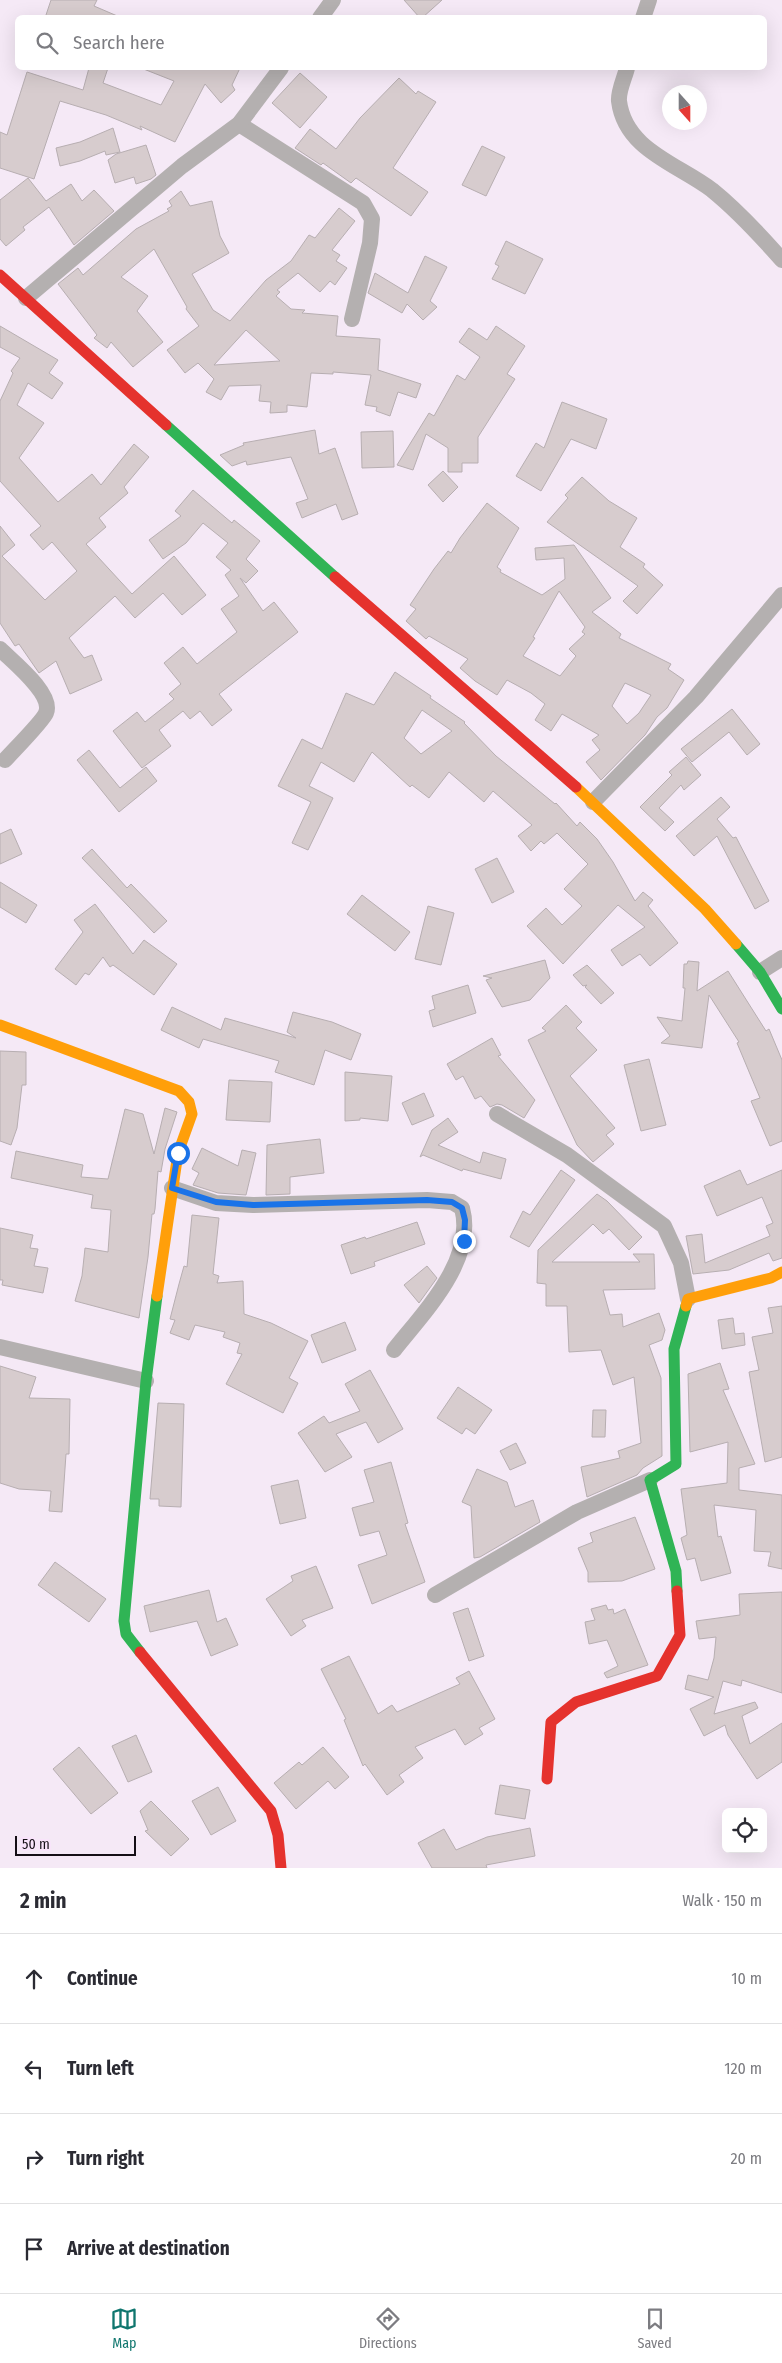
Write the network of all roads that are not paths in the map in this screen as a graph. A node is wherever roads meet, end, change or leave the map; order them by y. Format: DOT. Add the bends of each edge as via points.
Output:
graph roads {
  1 [pos="333,0"];
  2 [pos="649,0"];
  3 [pos="322,15"];
  4 [pos="644,15"];
  5 [pos="280,70"];
  6 [pos="626,70"];
  7 [pos="239,124"];
  8 [pos="782,260"];
  9 [pos="0,275"];
  10 [pos="26,298"];
  11 [pos="352,319"];
  12 [pos="782,596"];
  13 [pos="0,649"];
  14 [pos="5,760"];
  15 [pos="593,802"];
  16 [pos="782,958"];
  17 [pos="760,972"];
  18 [pos="782,1009"];
  19 [pos="0,1025"];
  20 [pos="497,1114"];
  21 [pos="172,1188"];
  22 [pos="782,1272"];
  23 [pos="688,1299"];
  24 [pos="0,1347"];
  25 [pos="394,1350"];
  26 [pos="146,1381"];
  27 [pos="650,1480"];
  28 [pos="435,1596"];
  29 [pos="547,1779"];
  30 [pos="281,1868"];
  1 -- 3 [label="street"];
  2 -- 4 [label="street"];
  5 -- 7 [label="street"];
  6 -- 8 [label="street" via="618,99 624,119 644,147 710,189 744,218"];
  7 -- 10 [label="street" via="182,166"];
  7 -- 11 [label="street" via="363,203 372,219 370,243"];
  9 -- 10 [label="street"];
  10 -- 15 [label="street" via="317,562"];
  12 -- 15 [label="street" via="696,697"];
  13 -- 14 [label="street" via="42,691 46,702 46,712"];
  15 -- 17 [label="street" via="705,909"];
  16 -- 17 [label="street"];
  17 -- 18 [label="street"];
  19 -- 21 [label="street" via="179,1091 189,1102 192,1114 178,1153"];
  20 -- 23 [label="street" via="567,1155 664,1226 681,1263"];
  21 -- 25 [label="street" via="216,1202 253,1205 427,1200 452,1202 462,1208 464,1241 446,1284"];
  21 -- 26 [label="street"];
  22 -- 23 [label="street" via="771,1278"];
  23 -- 27 [label="street" via="674,1349 676,1464"];
  24 -- 26 [label="street"];
  26 -- 30 [label="street" via="124,1621 126,1634 271,1811 278,1835"];
  27 -- 28 [label="street" via="577,1512"];
  27 -- 29 [label="street" via="676,1571 680,1635 657,1676 576,1702 551,1722"];
}
